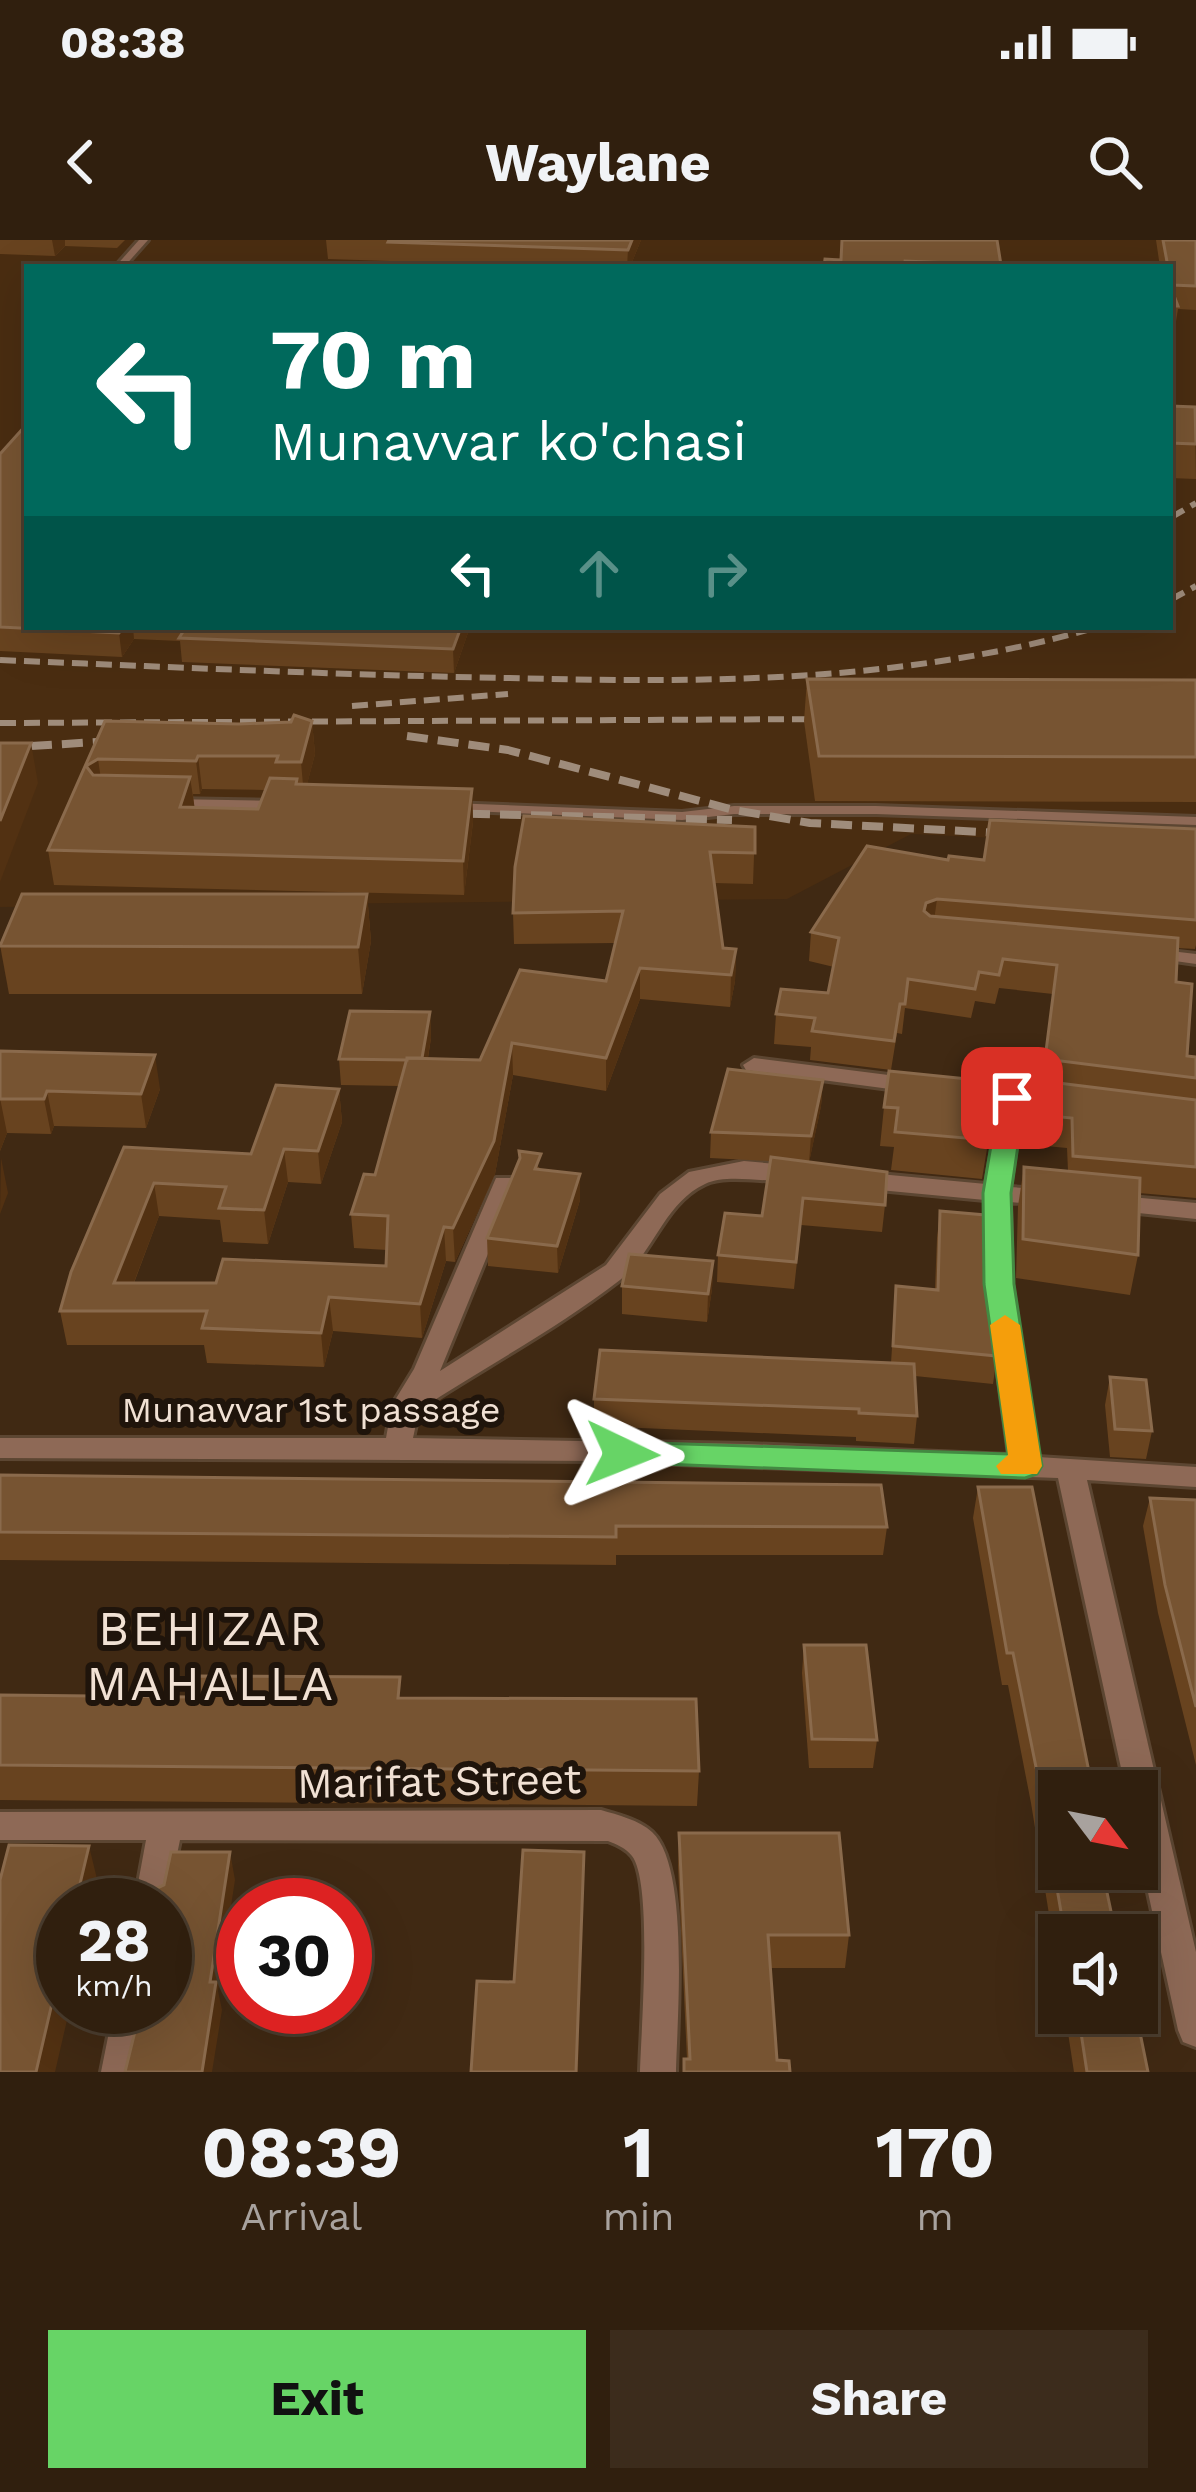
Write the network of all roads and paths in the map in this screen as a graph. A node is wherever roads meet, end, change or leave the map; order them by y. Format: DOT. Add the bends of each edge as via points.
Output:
graph roads {
  1 [pos="144,240"];
  2 [pos="121,264"];
  3 [pos="147,802"];
  4 [pos="298,805"];
  5 [pos="433,807"];
  6 [pos="1196,821"];
  7 [pos="1128,952"];
  8 [pos="1196,959"];
  9 [pos="754,1064"];
  10 [pos="1012,1098"];
  11 [pos="1104,1109"];
  12 [pos="505,1183"];
  13 [pos="997,1193"];
  14 [pos="1196,1211"];
  15 [pos="406,1406"];
  16 [pos="398,1446"];
  17 [pos="0,1448"];
  18 [pos="1025,1466"];
  19 [pos="1070,1468"];
  20 [pos="1196,1477"];
  21 [pos="0,1826"];
  22 [pos="165,1829"];
  23 [pos="156,1878"];
  24 [pos="1196,2030"];
  25 [pos="127,2034"];
  26 [pos="119,2072"];
  27 [pos="658,2072"];
  1 -- 2 [label="lane"];
  3 -- 4 [label="lane"];
  5 -- 6 [label="lane"];
  7 -- 8 [label="lane"];
  9 -- 10 [label="street"];
  10 -- 11 [label="street"];
  10 -- 13 [label="street"];
  12 -- 15 [label="street"];
  13 -- 14 [label="street"];
  13 -- 15 [label="street" via="744,1168 698,1178 669,1199 615,1271"];
  13 -- 18 [label="street" via="999,1284"];
  15 -- 16 [label="street"];
  16 -- 17 [label="street, Munavvar 1st passage"];
  16 -- 18 [label="street, Munavvar 1st passage"];
  18 -- 19 [label="street, Munavvar 1st passage"];
  19 -- 20 [label="street, Munavvar 1st passage"];
  19 -- 24 [label="street"];
  21 -- 22 [label="street, Marifat Street"];
  22 -- 23 [label="street"];
  22 -- 27 [label="street, Marifat Street" via="601,1824 639,1840 652,1856 657,1892"];
  25 -- 26 [label="street"];
}
